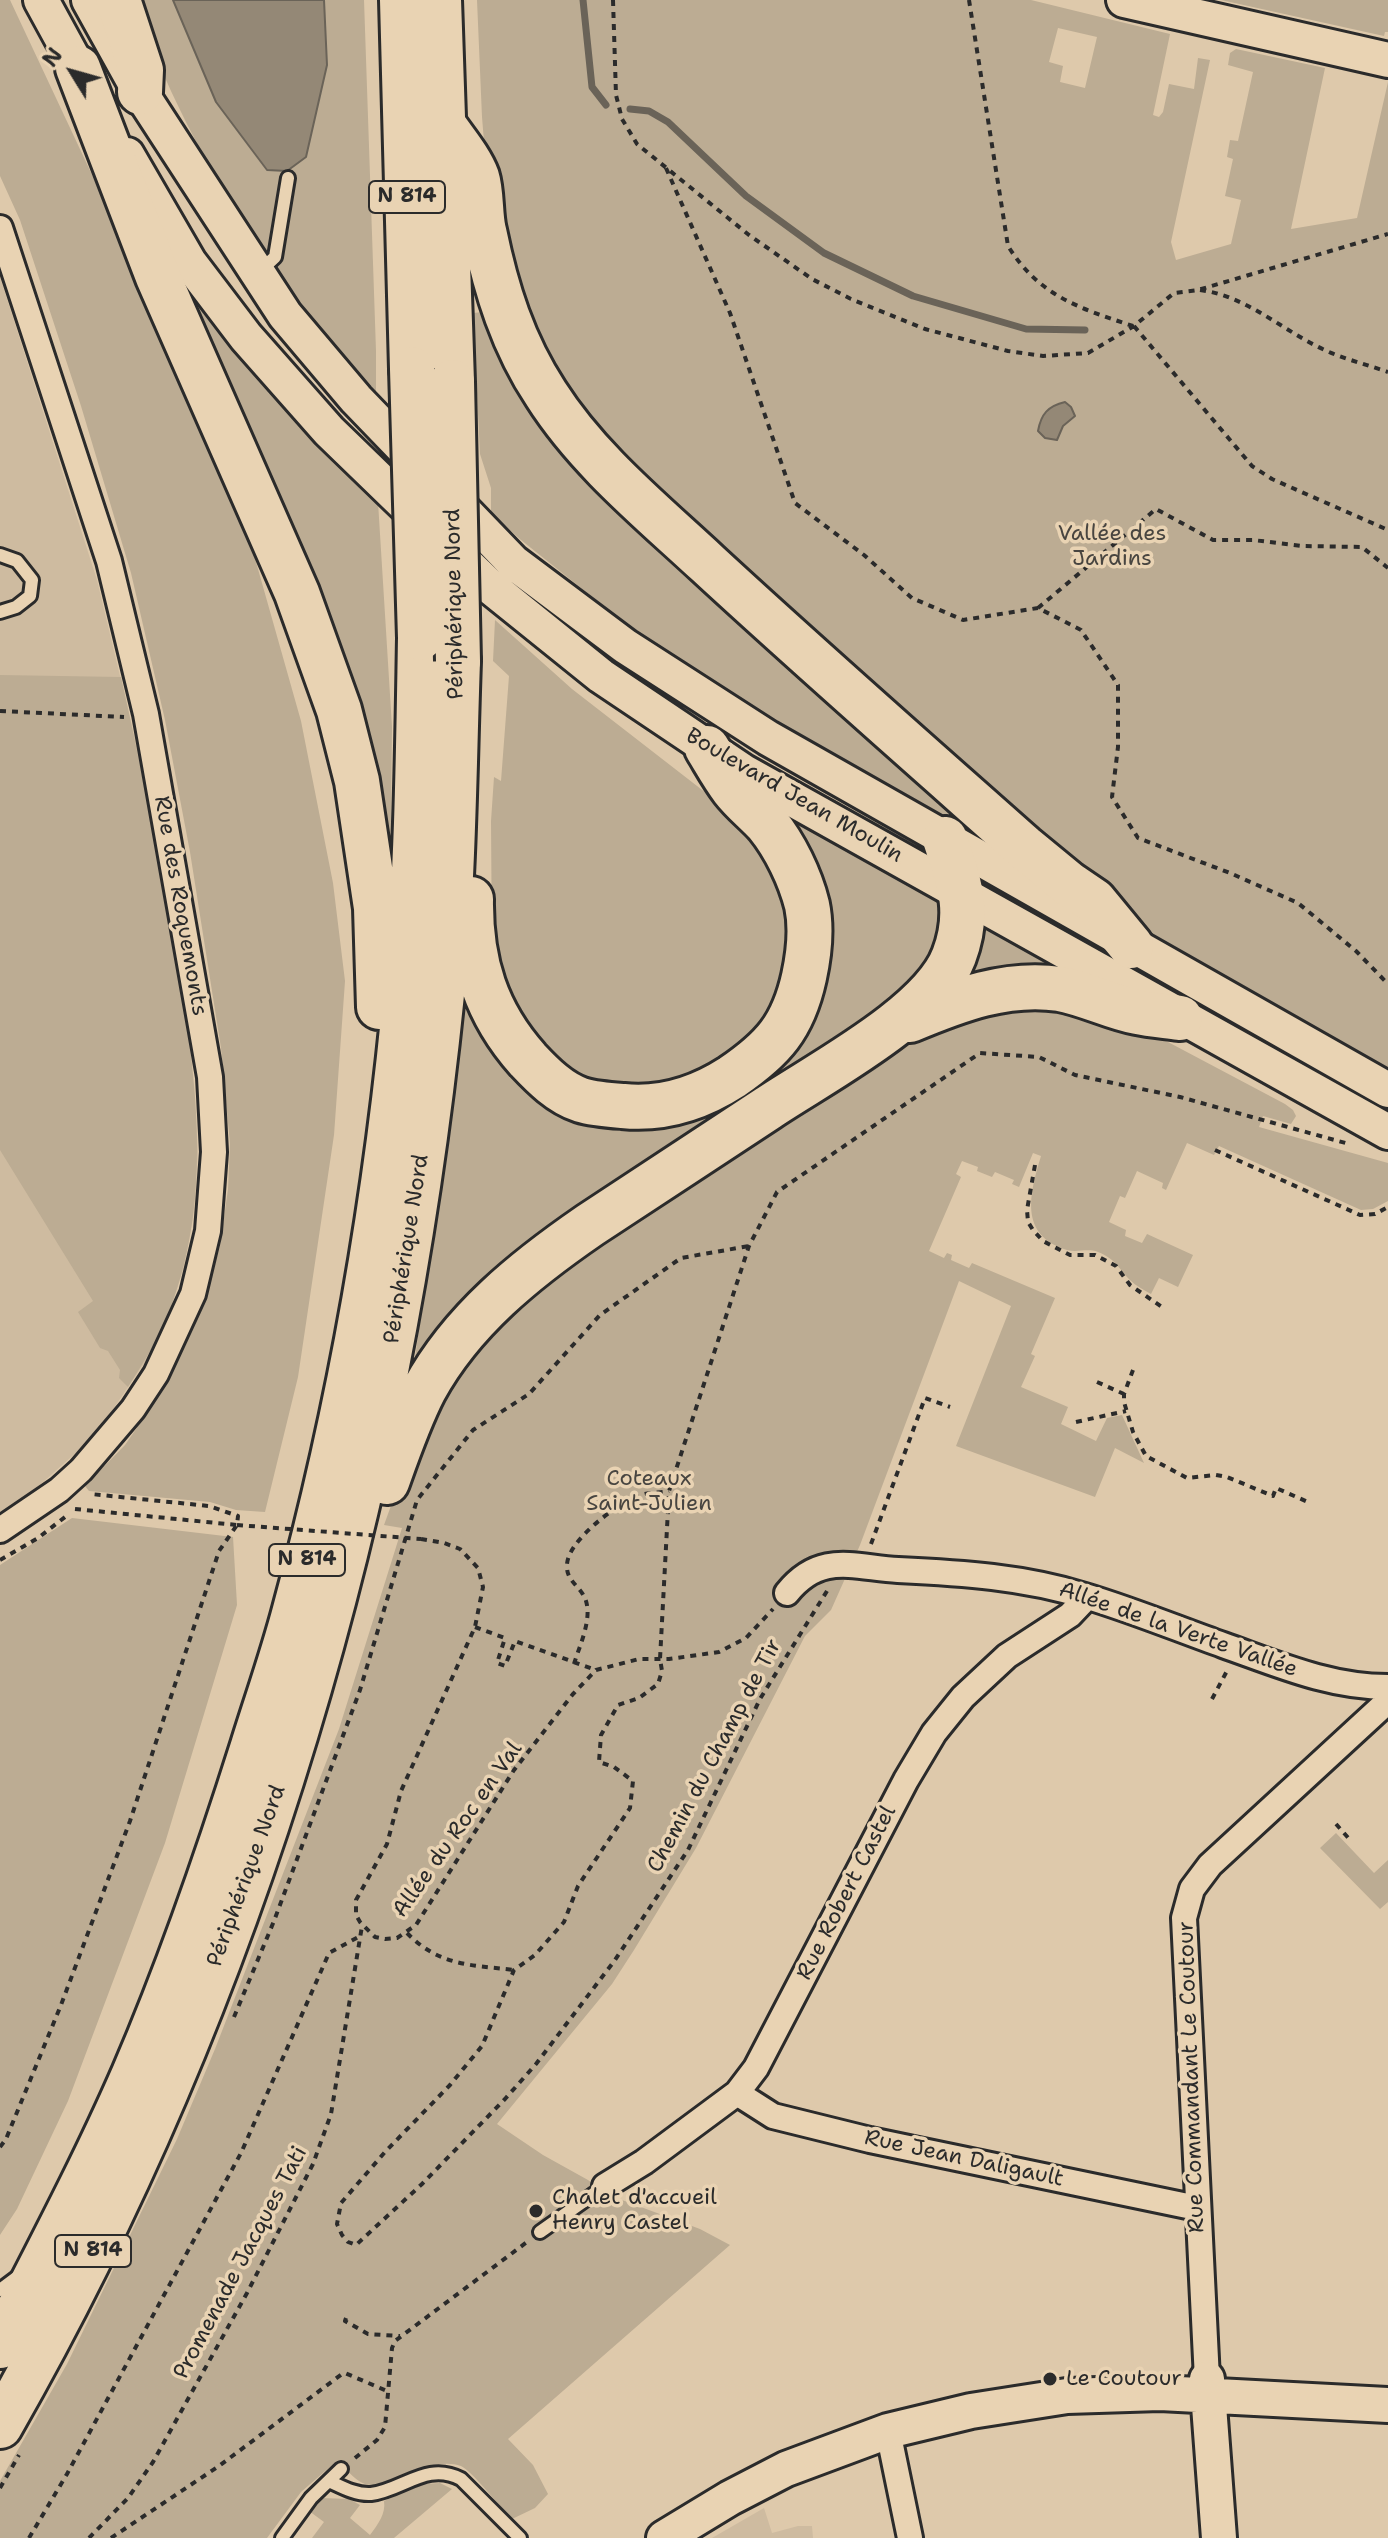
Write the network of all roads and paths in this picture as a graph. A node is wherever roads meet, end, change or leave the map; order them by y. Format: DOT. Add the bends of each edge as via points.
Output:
graph roads {
  1 [pos="41,0"];
  2 [pos="89,0"];
  3 [pos="118,0"];
  4 [pos="439,0"];
  5 [pos="613,0"];
  6 [pos="969,0"];
  7 [pos="1124,0"];
  8 [pos="397,9"];
  9 [pos="1388,60"];
  10 [pos="78,68"];
  11 [pos="140,92"];
  12 [pos="441,121"];
  13 [pos="666,168"];
  14 [pos="288,178"];
  15 [pos="0,228"];
  16 [pos="1388,234"];
  17 [pos="257,274"];
  18 [pos="1198,290"];
  19 [pos="1134,326"];
  20 [pos="1388,370"];
  21 [pos="432,375"];
  22 [pos="1388,530"];
  23 [pos="0,555"];
  24 [pos="1388,568"];
  25 [pos="1038,608"];
  26 [pos="0,612"];
  27 [pos="0,711"];
  28 [pos="146,714"];
  29 [pos="707,748"];
  30 [pos="453,831"];
  31 [pos="945,839"];
  32 [pos="963,894"];
  33 [pos="1131,946"];
  34 [pos="1388,984"];
  35 [pos="1180,1018"];
  36 [pos="886,1030"];
  37 [pos="396,1069"];
  38 [pos="1388,1090"];
  39 [pos="1374,1140"];
  40 [pos="1215,1150"];
  41 [pos="1035,1165"];
  42 [pos="1388,1207"];
  43 [pos="749,1246"];
  44 [pos="1162,1307"];
  45 [pos="1133,1370"];
  46 [pos="1097,1382"];
  47 [pos="1124,1394"];
  48 [pos="950,1407"];
  49 [pos="1126,1411"];
  50 [pos="1076,1422"];
  51 [pos="669,1491"];
  52 [pos="83,1493"];
  53 [pos="1308,1502"];
  54 [pos="237,1525"];
  55 [pos="0,1530"];
  56 [pos="872,1543"];
  57 [pos="349,1546"];
  58 [pos="0,1560"];
  59 [pos="845,1566"];
  60 [pos="787,1593"];
  61 [pos="1087,1597"];
  62 [pos="475,1627"];
  63 [pos="660,1659"];
  64 [pos="574,1664"];
  65 [pos="1230,1665"];
  66 [pos="596,1670"];
  67 [pos="1388,1687"];
  68 [pos="1212,1699"];
  69 [pos="1388,1701"];
  70 [pos="1336,1824"];
  71 [pos="1351,1841"];
  72 [pos="362,1926"];
  73 [pos="407,1933"];
  74 [pos="360,1936"];
  75 [pos="514,1970"];
  76 [pos="234,2018"];
  77 [pos="737,2093"];
  78 [pos="0,2147"];
  79 [pos="605,2186"];
  80 [pos="1197,2208"];
  81 [pos="540,2232"];
  82 [pos="46,2256"];
  83 [pos="0,2290"];
  84 [pos="346,2318"];
  85 [pos="400,2336"];
  86 [pos="0,2346"];
  87 [pos="1207,2388"];
  88 [pos="387,2391"];
  89 [pos="1388,2405"];
  90 [pos="888,2431"];
  91 [pos="12,2436"];
  92 [pos="341,2469"];
  93 [pos="329,2481"];
  94 [pos="0,2488"];
  95 [pos="29,2538"];
  96 [pos="89,2538"];
  97 [pos="111,2538"];
  98 [pos="282,2538"];
  99 [pos="520,2538"];
  100 [pos="664,2538"];
  101 [pos="910,2538"];
  102 [pos="1219,2538"];
  1 -- 10 [label="main road, Boulevard Jean Moulin"];
  2 -- 11 [label="main road"];
  3 -- 11 [label="highway" via="141,70"];
  4 -- 12 [label="highway, Périphérique Nord / N 814"];
  5 -- 13 [label="path" via="616,95 622,119 637,144"];
  6 -- 19 [label="path" via="1008,246 1044,288"];
  7 -- 9 [label="main road"];
  8 -- 21 [label="highway, Périphérique Nord / N 814"];
  10 -- 29 [label="main road, Boulevard Jean Moulin" via="189,262 329,431 488,585 601,676"];
  10 -- 37 [label="highway" via="158,277 297,593 334,694 357,781 376,908 379,1029"];
  11 -- 17 [label="main road, Boulevard Jean Moulin"];
  12 -- 21 [label="highway, Périphérique Nord / N 814"];
  12 -- 33 [label="highway" via="477,178 490,260 515,339 566,422 614,476 718,574 1024,847 1094,901"];
  13 -- 19 [label="path" via="812,279 925,329 1043,356 1088,353"];
  13 -- 25 [label="path" via="730,313 795,503 912,598 963,620"];
  14 -- 17 [label="lane" via="275,257"];
  15 -- 28 [label="street, Rue des Roquemonts" via="109,561"];
  16 -- 18 [label="path"];
  17 -- 31 [label="main road, Boulevard Jean Moulin" via="356,399 513,562 700,695"];
  18 -- 19 [label="path" via="1174,293"];
  18 -- 20 [label="path" via="1218,292 1328,352"];
  19 -- 22 [label="path" via="1252,466"];
  21 -- 30 [label="highway, Périphérique Nord / N 814, bridge" via="458,661"];
  21 -- 37 [label="highway, Périphérique Nord / N 814, bridge" via="415,849"];
  23 -- 26 [label="lane" via="17,561 32,580 30,596"];
  24 -- 25 [label="path" via="1362,547 1213,540 1156,509"];
  25 -- 34 [label="path" via="1081,630 1118,685 1112,797 1138,838 1298,903"];
  27 -- 28 [label="path"];
  28 -- 55 [label="street, Rue des Roquemonts" via="210,1077 214,1152 208,1231 193,1294 156,1374 133,1409 81,1470"];
  29 -- 30 [label="highway" via="734,790 779,841 799,882 810,931 800,993 774,1044 698,1096 664,1106 607,1105 580,1099 543,1076 506,1035 492,1010 474,954 471,869"];
  29 -- 32 [label="main road, Boulevard Jean Moulin"];
  30 -- 57 [label="highway, Périphérique Nord / N 814" via="443,991 410,1248"];
  31 -- 32 [label="highway"];
  31 -- 33 [label="main road, Boulevard Jean Moulin"];
  32 -- 35 [label="main road, Boulevard Jean Moulin"];
  32 -- 36 [label="highway" via="959,940 945,974"];
  33 -- 38 [label="main road, Boulevard Jean Moulin"];
  35 -- 36 [label="highway" via="1059,989 1027,988 963,998"];
  35 -- 39 [label="main road, Boulevard Jean Moulin"];
  36 -- 57 [label="highway" via="545,1256 481,1314 424,1391 383,1495"];
  37 -- 82 [label="highway, Périphérique Nord / N 814" via="354,1360 295,1611 190,1936 134,2074"];
  39 -- 43 [label="path" via="1086,1078 1039,1057 980,1053 777,1192"];
  40 -- 42 [label="path" via="1360,1215"];
  41 -- 44 [label="path" via="1027,1210 1033,1230 1070,1255 1095,1255 1116,1266 1130,1285"];
  43 -- 51 [label="path"];
  43 -- 76 [label="path" via="681,1258 600,1315 529,1394 473,1430 417,1500 360,1690"];
  45 -- 47 [label="path"];
  46 -- 47 [label="path"];
  47 -- 49 [label="path"];
  48 -- 56 [label="path" via="925,1398"];
  49 -- 50 [label="path"];
  49 -- 53 [label="path" via="1140,1447 1155,1462 1187,1478 1227,1477 1273,1496 1276,1488"];
  51 -- 63 [label="path"];
  51 -- 64 [label="path" via="639,1495 592,1526 574,1546 566,1565 570,1580 585,1595 588,1617"];
  52 -- 54 [label="path" via="209,1506 238,1516"];
  54 -- 58 [label="path, Allée du Roc en Val" via="77,1509"];
  54 -- 62 [label="path, Allée du Roc en Val, bridge" via="421,1539 460,1549 478,1568 483,1587"];
  54 -- 78 [label="path" via="219,1551 125,1835"];
  57 -- 91 [label="highway, Périphérique Nord / N 814" via="275,1803 175,2070"];
  59 -- 60 [label="street, Allée de la Verte Vallée" via="817,1567"];
  59 -- 61 [label="street, Allée de la Verte Vallée" via="1038,1582"];
  59 -- 75 [label="path, Chemin du Champ de Tir" via="760,1699 688,1850 615,1960 505,2099 356,2245 348,2242 337,2224 341,2203 482,2046"];
  60 -- 63 [label="path" via="738,1644 719,1652"];
  61 -- 67 [label="street, Allée de la Verte Vallée" via="1272,1665 1332,1682"];
  61 -- 77 [label="street, Rue Robert Castel" via="1070,1615 1007,1656 934,1733 756,2068"];
  62 -- 64 [label="path" via="505,1638 497,1663 505,1666 515,1641"];
  62 -- 72 [label="path, Allée du Roc en Val" via="401,1791 387,1844 359,1890 356,1915"];
  63 -- 66 [label="path"];
  63 -- 75 [label="path" via="658,1684 618,1705 601,1735 599,1762 633,1781 630,1808 578,1886 564,1922"];
  64 -- 66 [label="path"];
  65 -- 68 [label="path"];
  66 -- 73 [label="path, Allée du Roc en Val" via="514,1770 426,1912"];
  69 -- 80 [label="street, Rue Commandant Le Coutour" via="1210,1865 1192,1889 1184,1918"];
  70 -- 71 [label="path"];
  72 -- 73 [label="path, Allée du Roc en Val" via="385,1939"];
  72 -- 74 [label="path, Promenade Jacques Tati"];
  73 -- 75 [label="path" via="423,1949 450,1962"];
  74 -- 95 [label="path" via="329,1953 241,2153"];
  74 -- 96 [label="path, Promenade Jacques Tati" via="333,2102 313,2164 153,2462 128,2498"];
  77 -- 79 [label="street, Rue Robert Castel"];
  77 -- 80 [label="street, Rue Jean Daligault" via="773,2116"];
  79 -- 81 [label="lane"];
  80 -- 87 [label="street, Rue Commandant Le Coutour"];
  81 -- 85 [label="path"];
  82 -- 83 [label="lane"];
  82 -- 86 [label="highway, Périphérique Nord / N 814"];
  84 -- 85 [label="path" via="368,2334"];
  85 -- 88 [label="path" via="392,2348"];
  87 -- 89 [label="main road"];
  87 -- 90 [label="main road" via="1067,2396"];
  87 -- 102 [label="main road, Rue Commandant Le Coutour"];
  88 -- 92 [label="path" via="383,2432"];
  88 -- 97 [label="path" via="342,2374"];
  90 -- 100 [label="main road" via="786,2469"];
  90 -- 101 [label="street"];
  91 -- 94 [label="path"];
  92 -- 93 [label="lane"];
  93 -- 98 [label="lane"];
  93 -- 99 [label="lane" via="368,2494 430,2473 449,2474 461,2479"];
}
